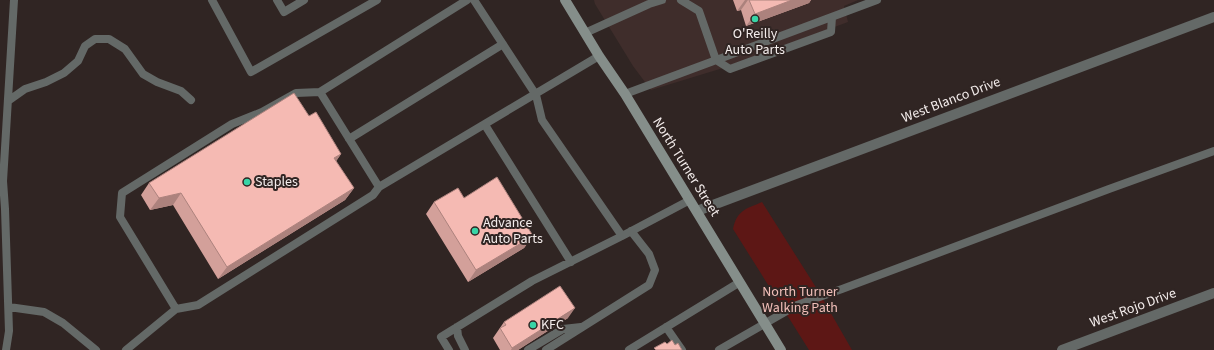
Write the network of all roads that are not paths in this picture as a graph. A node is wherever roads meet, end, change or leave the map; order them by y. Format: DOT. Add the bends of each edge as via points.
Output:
graph roads {
  1 [pos="14,0"];
  2 [pos="212,0"];
  3 [pos="276,0"];
  4 [pos="304,0"];
  5 [pos="377,0"];
  6 [pos="467,0"];
  7 [pos="474,0"];
  8 [pos="565,0"];
  9 [pos="662,0"];
  10 [pos="681,0"];
  11 [pos="877,0"];
  12 [pos="832,17"];
  13 [pos="1214,17"];
  14 [pos="585,33"];
  15 [pos="503,44"];
  16 [pos="599,56"];
  17 [pos="716,60"];
  18 [pos="320,92"];
  19 [pos="625,94"];
  20 [pos="536,95"];
  21 [pos="191,100"];
  22 [pos="8,101"];
  23 [pos="485,125"];
  24 [pos="349,139"];
  25 [pos="1214,151"];
  26 [pos="379,187"];
  27 [pos="690,200"];
  28 [pos="697,211"];
  29 [pos="632,231"];
  30 [pos="622,236"];
  31 [pos="571,262"];
  32 [pos="740,282"];
  33 [pos="1214,294"];
  34 [pos="9,307"];
  35 [pos="176,309"];
  36 [pos="764,323"];
  37 [pos="457,327"];
  38 [pos="583,327"];
  39 [pos="666,327"];
  40 [pos="6,350"];
  41 [pos="96,350"];
  42 [pos="126,350"];
  43 [pos="449,350"];
  44 [pos="465,350"];
  45 [pos="528,350"];
  46 [pos="546,350"];
  47 [pos="629,350"];
  48 [pos="682,350"];
  49 [pos="719,350"];
  50 [pos="781,350"];
  51 [pos="1062,350"];
  1 -- 22 [label="lane"];
  2 -- 5 [label="lane" via="250,72"];
  3 -- 4 [label="lane" via="284,12"];
  6 -- 18 [label="lane"];
  7 -- 15 [label="lane"];
  8 -- 14 [label="main road, North Turner Street"];
  9 -- 14 [label="lane"];
  10 -- 17 [label="lane" via="699,11"];
  11 -- 12 [label="lane"];
  12 -- 17 [label="lane"];
  12 -- 17 [label="lane" via="832,32 730,69"];
  13 -- 28 [label="street, West Blanco Drive"];
  14 -- 16 [label="main road, North Turner Street"];
  15 -- 20 [label="lane"];
  15 -- 24 [label="lane"];
  16 -- 19 [label="main road, North Turner Street"];
  16 -- 20 [label="lane"];
  17 -- 19 [label="lane"];
  18 -- 24 [label="lane"];
  18 -- 35 [label="lane" via="296,93 262,112 232,124 122,193 120,217"];
  19 -- 27 [label="main road, North Turner Street"];
  20 -- 23 [label="lane"];
  20 -- 30 [label="lane" via="542,120"];
  21 -- 22 [label="lane" via="181,91 143,74 125,49 109,39 95,39 85,46 78,61 64,74 26,89"];
  22 -- 34 [label="lane" via="3,181"];
  23 -- 26 [label="lane"];
  23 -- 31 [label="lane"];
  24 -- 26 [label="lane"];
  25 -- 36 [label="lane" via="797,305"];
  26 -- 35 [label="lane" via="372,195 198,305"];
  27 -- 28 [label="main road, North Turner Street"];
  27 -- 29 [label="lane"];
  28 -- 32 [label="main road, North Turner Street"];
  29 -- 30 [label="lane"];
  29 -- 38 [label="lane" via="649,254 655,270 649,285"];
  30 -- 31 [label="lane"];
  31 -- 37 [label="lane" via="532,281"];
  32 -- 36 [label="main road, North Turner Street"];
  32 -- 39 [label="lane"];
  33 -- 51 [label="street, West Rojo Drive"];
  34 -- 40 [label="lane" via="10,331"];
  34 -- 41 [label="lane" via="44,312 63,323"];
  35 -- 42 [label="lane"];
  36 -- 49 [label="lane"];
  36 -- 50 [label="main road, North Turner Street"];
  37 -- 43 [label="lane" via="441,337"];
  37 -- 44 [label="lane" via="458,336"];
  38 -- 45 [label="lane" via="563,329"];
  38 -- 46 [label="lane"];
  39 -- 47 [label="lane"];
  39 -- 48 [label="lane"];
}
